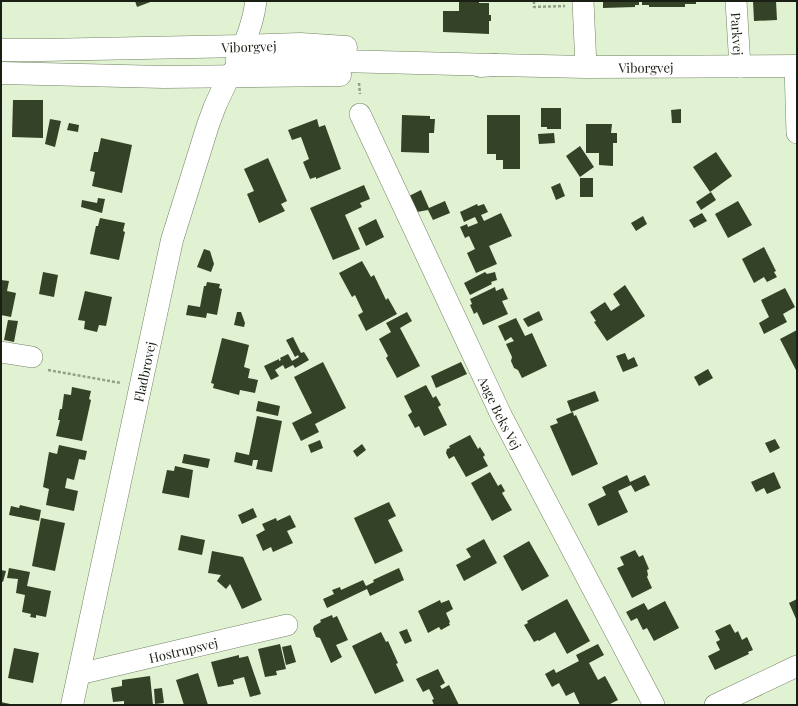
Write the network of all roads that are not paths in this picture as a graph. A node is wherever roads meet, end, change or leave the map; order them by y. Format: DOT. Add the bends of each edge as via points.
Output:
graph roads {
  1 [pos="256,1"];
  2 [pos="736,1"];
  3 [pos="583,3"];
  4 [pos="243,46"];
  5 [pos="1,50"];
  6 [pos="495,65"];
  7 [pos="796,66"];
  8 [pos="586,67"];
  9 [pos="740,67"];
  10 [pos="1,73"];
  11 [pos="36,74"];
  12 [pos="229,76"];
  13 [pos="360,114"];
  14 [pos="797,133"];
  15 [pos="1,352"];
  16 [pos="32,357"];
  17 [pos="287,624"];
  18 [pos="797,666"];
  19 [pos="79,674"];
  20 [pos="72,705"];
  21 [pos="654,705"];
  22 [pos="715,705"];
  1 -- 4 [label="street, Fladbrovej" via="251,28"];
  2 -- 9 [label="street, Parkvej"];
  3 -- 8 [label="street"];
  4 -- 5 [label="street, Viborgvej"];
  4 -- 6 [label="street, Viborgvej" via="300,44 416,52"];
  4 -- 11 [label="street" via="237,52 216,61 89,64"];
  4 -- 12 [label="street, Fladbrovej"];
  6 -- 8 [label="street, Viborgvej"];
  6 -- 12 [label="street, Viborgvej" via="359,75"];
  7 -- 9 [label="street, Viborgvej"];
  7 -- 14 [label="street"];
  8 -- 9 [label="street, Viborgvej"];
  10 -- 11 [label="street, Viborgvej"];
  11 -- 12 [label="street, Viborgvej"];
  12 -- 19 [label="street, Fladbrovej" via="208,125 172,240"];
  13 -- 21 [label="street, Aage Beks Vej" via="502,417"];
  15 -- 16 [label="street"];
  17 -- 19 [label="street, Hostrupsvej"];
  18 -- 22 [label="street"];
  19 -- 20 [label="street, Fladbrovej"];
}
